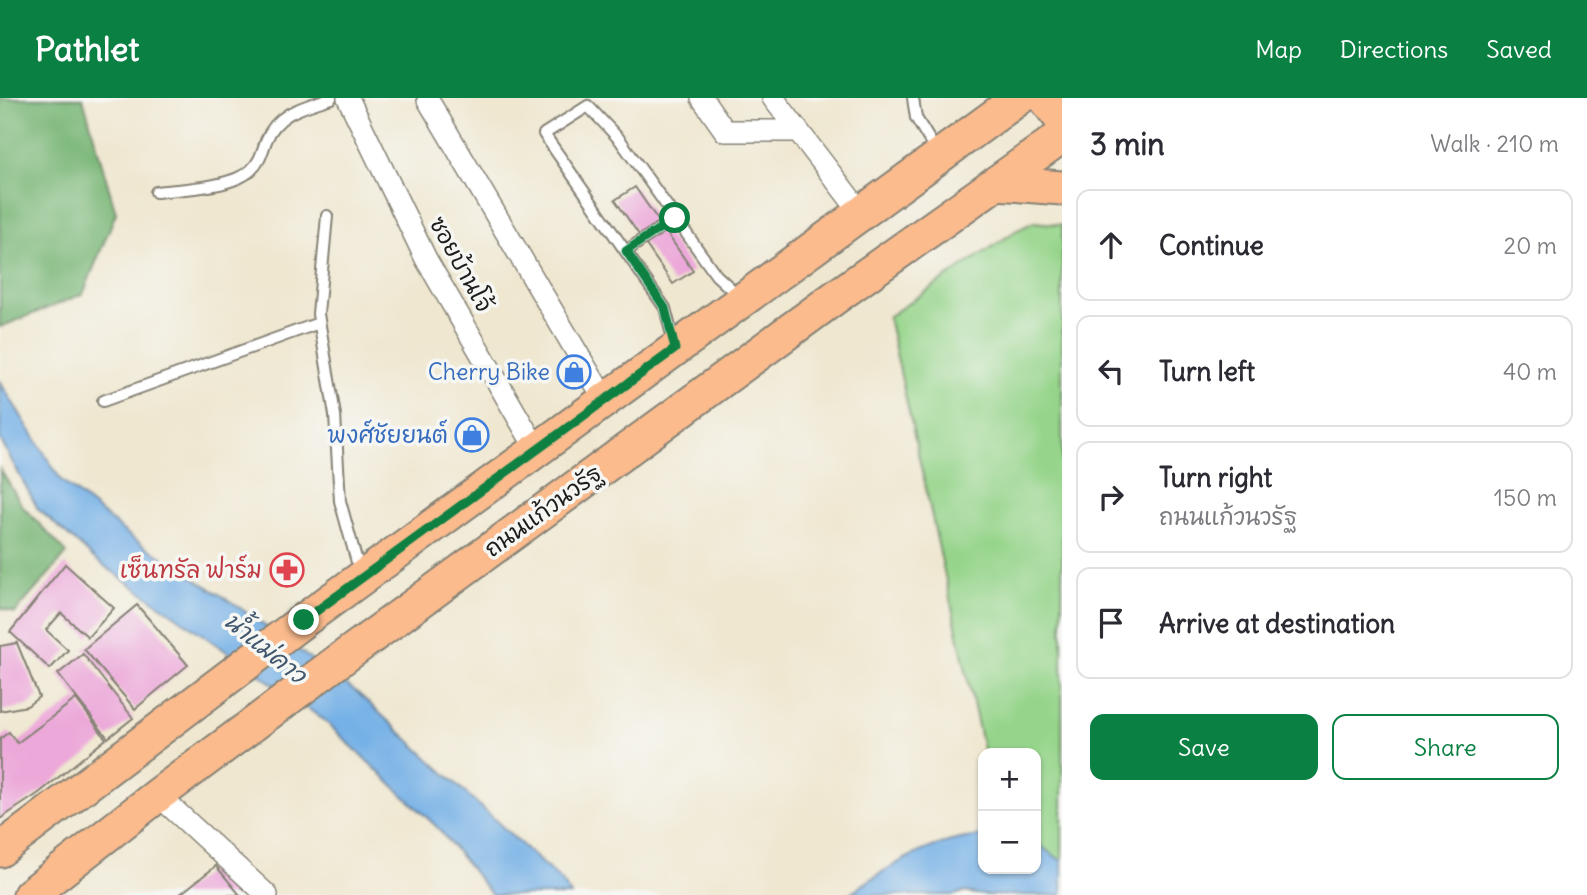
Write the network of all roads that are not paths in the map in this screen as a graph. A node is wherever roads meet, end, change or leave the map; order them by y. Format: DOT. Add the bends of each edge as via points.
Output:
graph roads {
  1 [pos="331,98"];
  2 [pos="348,98"];
  3 [pos="702,98"];
  4 [pos="773,98"];
  5 [pos="913,98"];
  6 [pos="980,98"];
  7 [pos="1019,98"];
  8 [pos="1045,98"];
  9 [pos="429,100"];
  10 [pos="1062,120"];
  11 [pos="798,131"];
  12 [pos="967,136"];
  13 [pos="1062,136"];
  14 [pos="940,156"];
  15 [pos="996,183"];
  16 [pos="1062,188"];
  17 [pos="156,192"];
  18 [pos="861,213"];
  19 [pos="327,216"];
  20 [pos="675,218"];
  21 [pos="626,251"];
  22 [pos="743,300"];
  23 [pos="319,323"];
  24 [pos="675,349"];
  25 [pos="605,400"];
  26 [pos="103,401"];
  27 [pos="537,450"];
  28 [pos="361,578"];
  29 [pos="158,795"];
  30 [pos="0,850"];
  31 [pos="30,895"];
  32 [pos="267,895"];
  1 -- 17 [label="lane" via="279,120 261,158 239,177"];
  2 -- 27 [label="street, ซอยบ้านโจ้" via="426,259"];
  3 -- 11 [label="street" via="725,131"];
  4 -- 11 [label="street"];
  5 -- 14 [label="lane" via="916,118"];
  6 -- 12 [label="main road"];
  7 -- 12 [label="main road"];
  8 -- 10 [label="main road"];
  9 -- 25 [label="street"];
  11 -- 18 [label="street"];
  12 -- 14 [label="main road"];
  13 -- 15 [label="main road, ถนนแก้วนวรัฐ"];
  14 -- 18 [label="main road"];
  15 -- 16 [label="main road"];
  15 -- 29 [label="main road, ถนนแก้วนวรัฐ"];
  18 -- 22 [label="main road"];
  19 -- 23 [label="lane"];
  20 -- 21 [label="lane"];
  20 -- 21 [label="lane" via="620,140 588,106 544,134"];
  20 -- 22 [label="lane" via="716,275"];
  21 -- 24 [label="lane" via="665,308"];
  22 -- 24 [label="main road"];
  23 -- 26 [label="lane"];
  23 -- 28 [label="lane" via="335,415 340,501"];
  24 -- 25 [label="main road"];
  25 -- 27 [label="main road"];
  27 -- 28 [label="main road"];
  28 -- 30 [label="main road"];
  29 -- 31 [label="main road, ถนนแก้วนวรัฐ"];
  29 -- 32 [label="street"];
}
